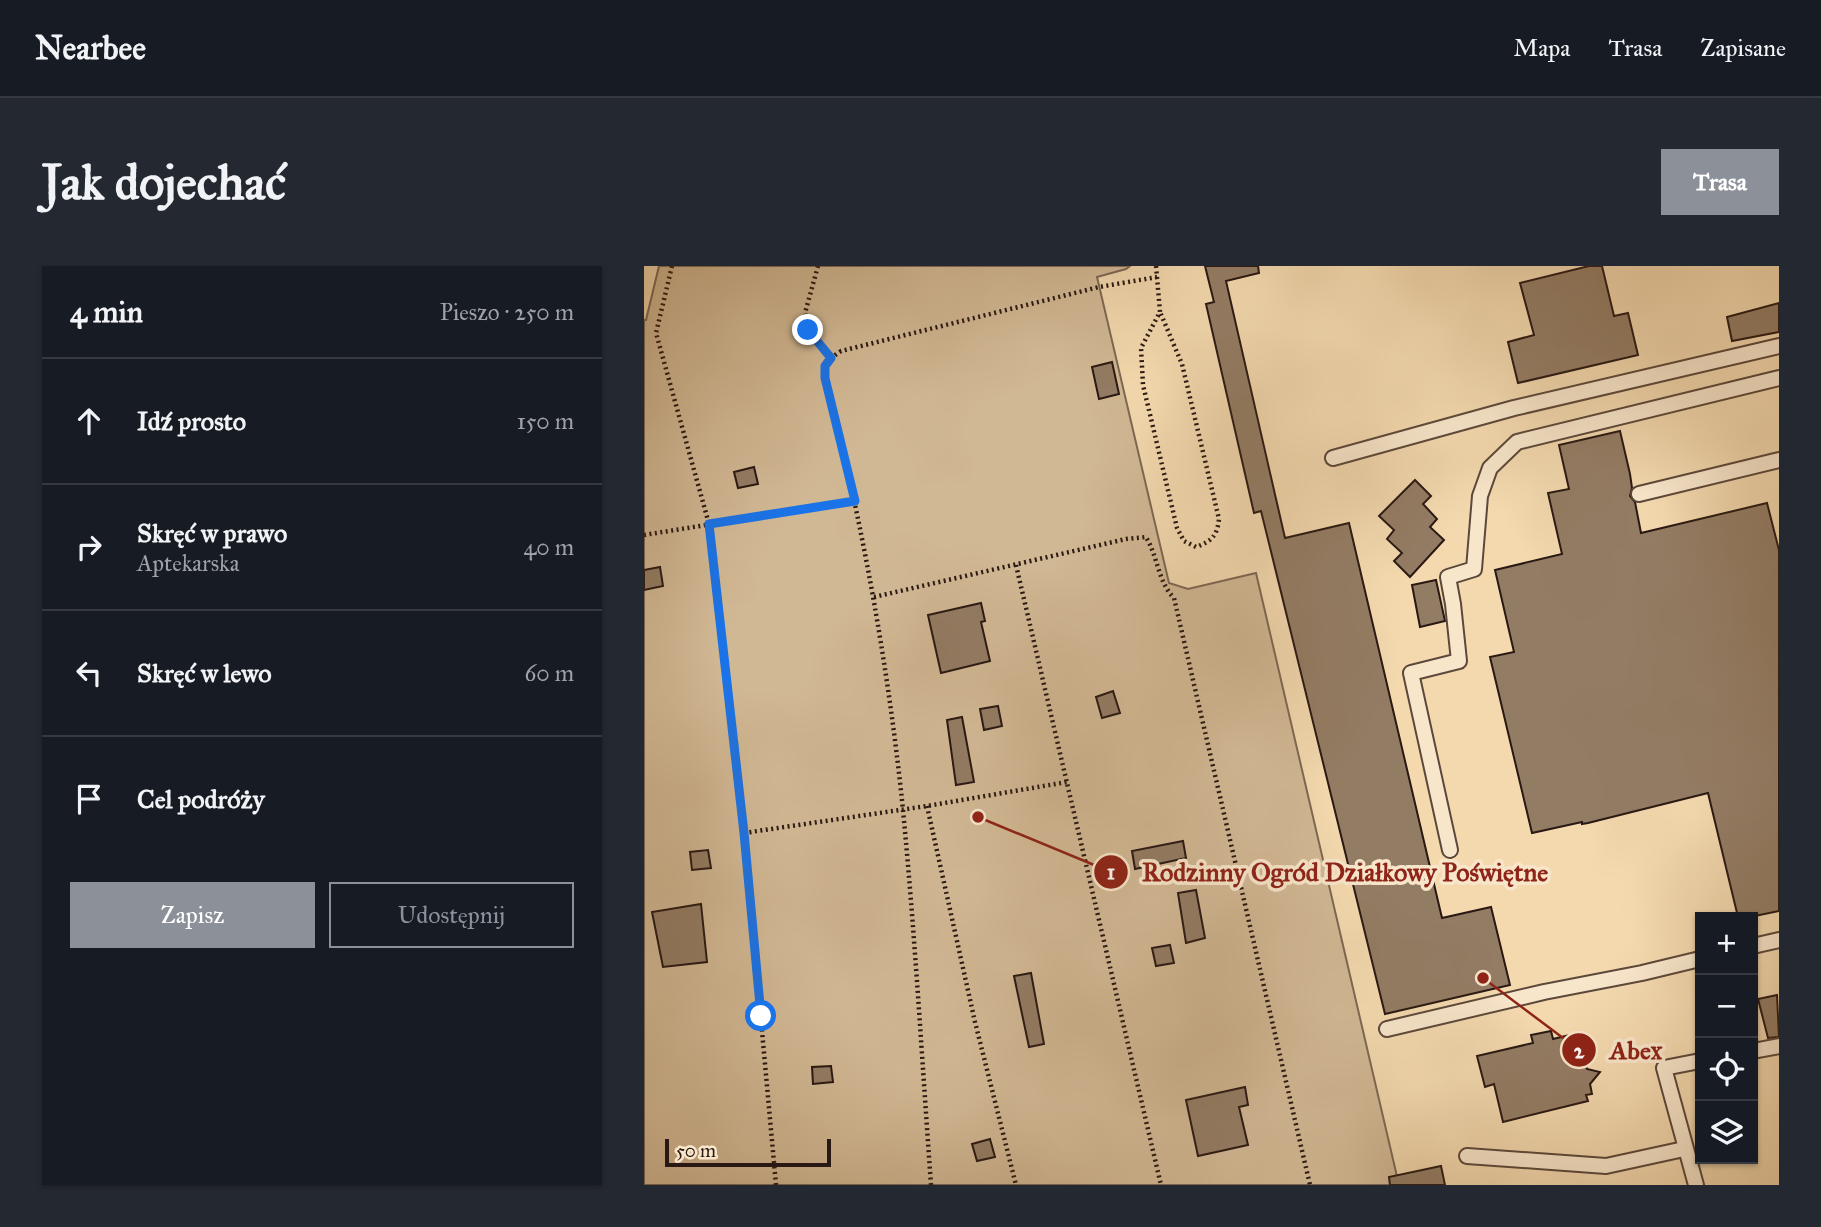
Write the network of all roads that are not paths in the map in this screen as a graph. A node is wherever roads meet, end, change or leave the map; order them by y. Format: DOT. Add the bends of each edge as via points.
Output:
graph roads {
  1 [pos="1779,346"];
  2 [pos="1779,378"];
  3 [pos="1334,458"];
  4 [pos="1779,460"];
  5 [pos="1639,494"];
  6 [pos="1450,850"];
  7 [pos="1779,940"];
  8 [pos="1758,945"];
  9 [pos="1695,960"];
  10 [pos="1387,1029"];
  11 [pos="1779,1046"];
  12 [pos="1758,1050"];
  13 [pos="1695,1062"];
  14 [pos="1684,1149"];
  15 [pos="1467,1156"];
  16 [pos="1696,1185"];
  1 -- 3 [label="lane" via="1514,408"];
  2 -- 6 [label="lane" via="1517,442 1490,468 1480,496 1475,569 1448,577 1459,661 1411,673"];
  4 -- 5 [label="lane"];
  7 -- 8 [label="lane"];
  9 -- 10 [label="lane"];
  11 -- 12 [label="lane"];
  13 -- 14 [label="lane" via="1664,1068"];
  14 -- 15 [label="lane" via="1606,1166"];
  14 -- 16 [label="lane"];
}
